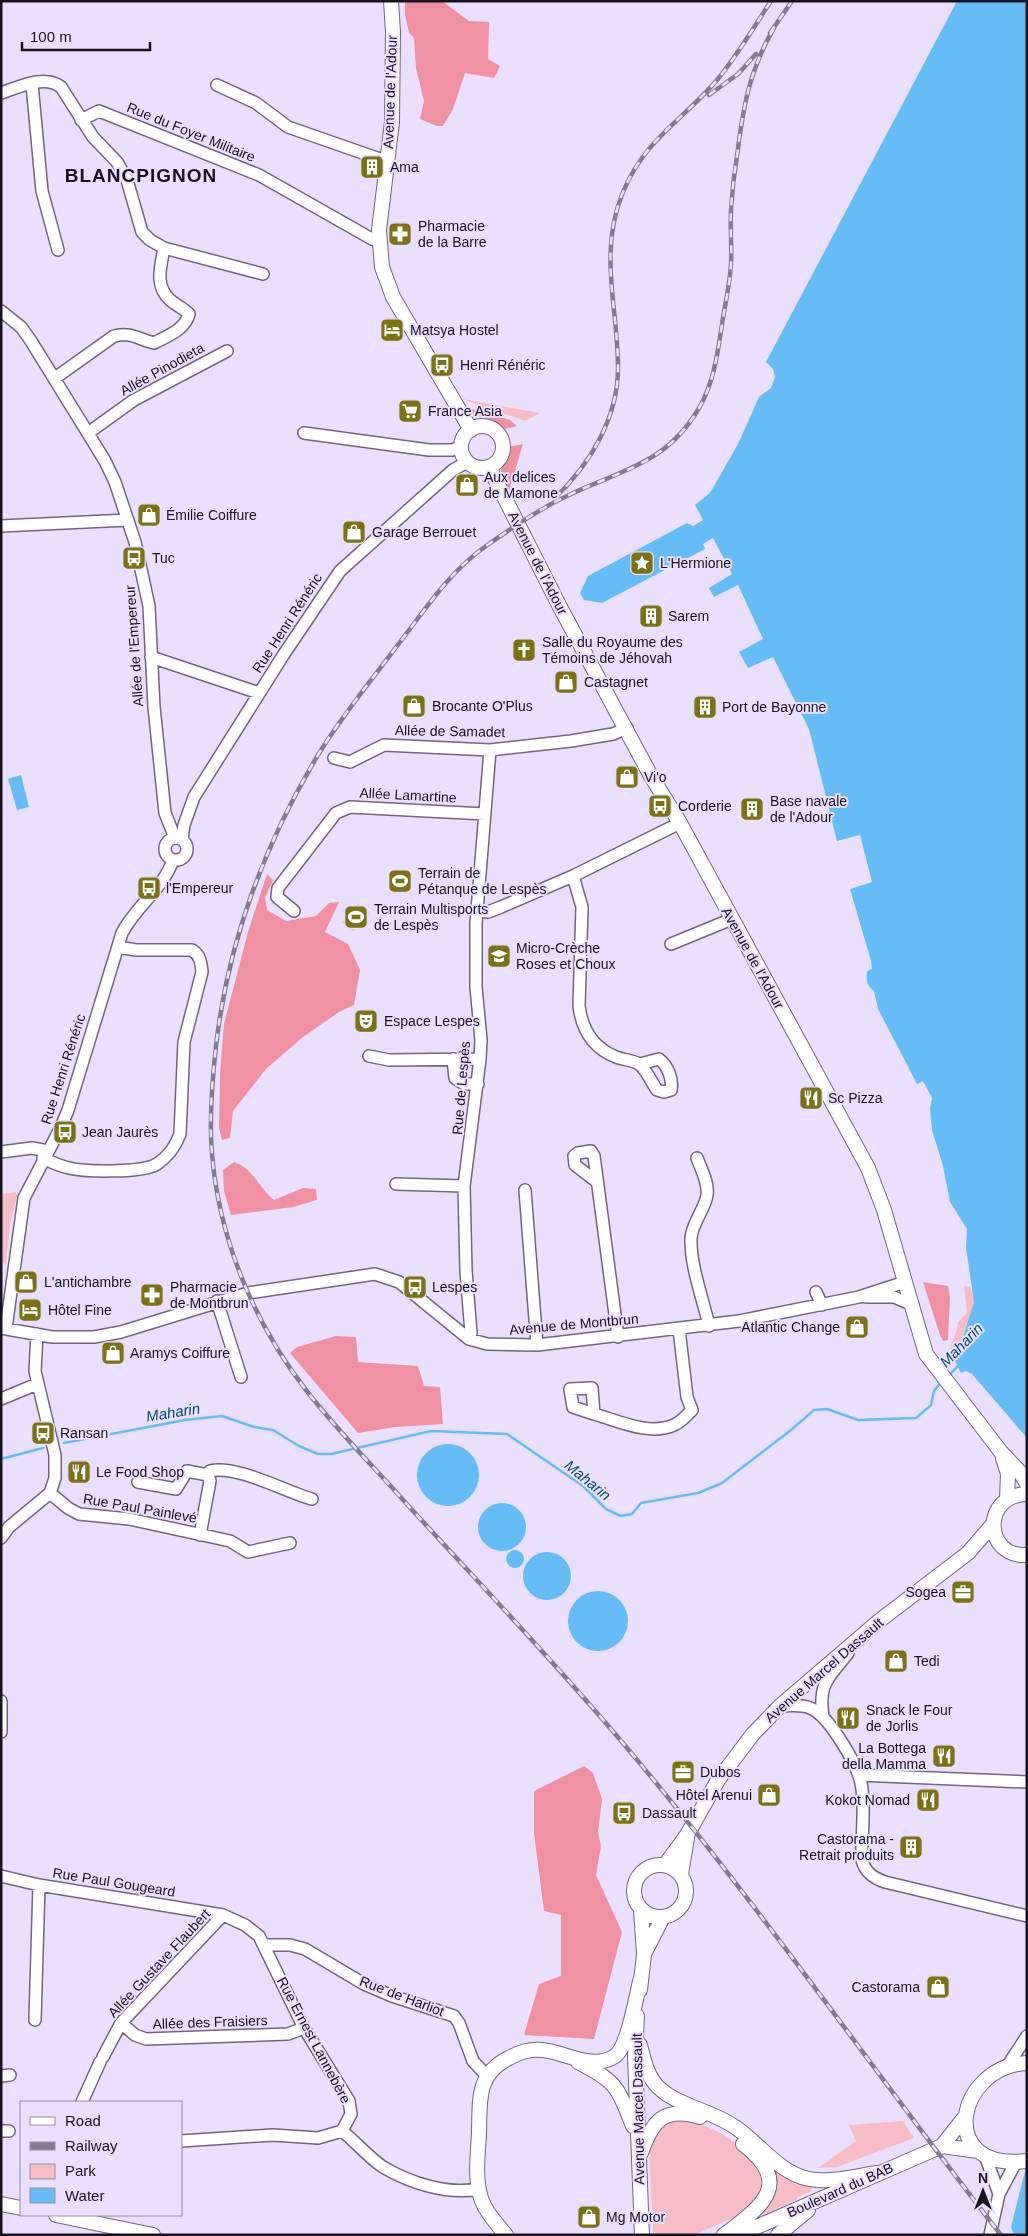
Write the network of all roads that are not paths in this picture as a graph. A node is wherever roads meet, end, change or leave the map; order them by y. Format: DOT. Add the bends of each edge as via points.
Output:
graph roads {
  1 [pos="390,1"];
  2 [pos="32,84"];
  3 [pos="217,85"];
  4 [pos="1,93"];
  5 [pos="81,120"];
  6 [pos="388,160"];
  7 [pos="379,241"];
  8 [pos="164,248"];
  9 [pos="58,250"];
  10 [pos="263,274"];
  11 [pos="1,311"];
  12 [pos="227,351"];
  13 [pos="55,378"];
  14 [pos="471,430"];
  15 [pos="304,432"];
  16 [pos="88,433"];
  17 [pos="461,447"];
  18 [pos="467,462"];
  19 [pos="489,467"];
  20 [pos="128,520"];
  21 [pos="1,526"];
  22 [pos="151,657"];
  23 [pos="259,693"];
  24 [pos="627,728"];
  25 [pos="490,750"];
  26 [pos="334,758"];
  27 [pos="485,814"];
  28 [pos="680,823"];
  29 [pos="178,838"];
  30 [pos="172,860"];
  31 [pos="573,876"];
  32 [pos="294,911"];
  33 [pos="477,911"];
  34 [pos="732,919"];
  35 [pos="671,944"];
  36 [pos="118,947"];
  37 [pos="370,1056"];
  38 [pos="452,1059"];
  39 [pos="480,1059"];
  40 [pos="640,1064"];
  41 [pos="478,1084"];
  42 [pos="1,1152"];
  43 [pos="45,1155"];
  44 [pos="697,1158"];
  45 [pos="597,1182"];
  46 [pos="396,1184"];
  47 [pos="464,1186"];
  48 [pos="525,1190"];
  49 [pos="6,1275"];
  50 [pos="906,1282"];
  51 [pos="816,1292"];
  52 [pos="859,1297"];
  53 [pos="217,1301"];
  54 [pos="822,1305"];
  55 [pos="913,1305"];
  56 [pos="709,1326"];
  57 [pos="4,1328"];
  58 [pos="679,1329"];
  59 [pos="37,1334"];
  60 [pos="618,1337"];
  61 [pos="469,1339"];
  62 [pos="537,1345"];
  63 [pos="241,1377"];
  64 [pos="37,1384"];
  65 [pos="1,1399"];
  66 [pos="594,1414"];
  67 [pos="1001,1452"];
  68 [pos="208,1475"];
  69 [pos="138,1482"];
  70 [pos="1027,1484"];
  71 [pos="50,1493"];
  72 [pos="1027,1494"];
  73 [pos="312,1499"];
  74 [pos="1007,1499"];
  75 [pos="993,1524"];
  76 [pos="200,1535"];
  77 [pos="1,1538"];
  78 [pos="290,1543"];
  79 [pos="1002,1546"];
  80 [pos="968,1553"];
  81 [pos="1027,1555"];
  82 [pos="860,1637"];
  83 [pos="804,1684"];
  84 [pos="1,1701"];
  85 [pos="780,1706"];
  86 [pos="812,1708"];
  87 [pos="823,1717"];
  88 [pos="1,1732"];
  89 [pos="859,1775"];
  90 [pos="1027,1782"];
  91 [pos="689,1831"];
  92 [pos="665,1865"];
  93 [pos="681,1874"];
  94 [pos="1,1876"];
  95 [pos="39,1885"];
  96 [pos="640,1909"];
  97 [pos="223,1915"];
  98 [pos="1027,1916"];
  99 [pos="663,1918"];
  100 [pos="265,1945"];
  101 [pos="644,1954"];
  102 [pos="640,1981"];
  103 [pos="35,2020"];
  104 [pos="121,2023"];
  105 [pos="304,2028"];
  106 [pos="636,2030"];
  107 [pos="1027,2036"];
  108 [pos="569,2057"];
  109 [pos="1027,2063"];
  110 [pos="1006,2068"];
  111 [pos="486,2075"];
  112 [pos="82,2101"];
  113 [pos="964,2118"];
  114 [pos="342,2131"];
  115 [pos="637,2137"];
  116 [pos="182,2141"];
  117 [pos="942,2146"];
  118 [pos="982,2154"];
  119 [pos="1021,2162"];
  120 [pos="638,2163"];
  121 [pos="878,2173"];
  122 [pos="479,2189"];
  123 [pos="999,2194"];
  124 [pos="821,2199"];
  125 [pos="1,2204"];
  126 [pos="20,2208"];
  127 [pos="61,2216"];
  128 [pos="153,2235"];
  129 [pos="506,2235"];
  130 [pos="642,2235"];
  131 [pos="724,2235"];
  132 [pos="738,2235"];
  133 [pos="778,2235"];
  134 [pos="990,2235"];
  1 -- 6 [label="main road, Avenue de l'Adour" via="392,122"];
  2 -- 4 [label="street"];
  2 -- 5 [label="street" via="43,81 56,83"];
  2 -- 9 [label="street" via="42,191"];
  3 -- 6 [label="street" via="256,103 288,127"];
  5 -- 7 [label="street, Rue du Foyer Militaire" via="99,111 259,175"];
  5 -- 8 [label="street" via="117,162 127,180 142,232"];
  6 -- 7 [label="main road, Avenue de l'Adour"];
  7 -- 14 [label="main road, Avenue de l'Adour" via="382,267 393,297"];
  8 -- 10 [label="street"];
  8 -- 13 [label="street" via="159,278 161,288 170,300 189,314 188,320 154,343 136,335 114,336"];
  11 -- 13 [label="street, Allée de l'Empereur" via="21,327"];
  12 -- 16 [label="street, Allée Pinodieta" via="134,400"];
  13 -- 16 [label="street, Allée de l'Empereur"];
  14 -- 17 [label="main road"];
  14 -- 19 [label="main road" via="489,428 501,439 501,455"];
  15 -- 17 [label="street" via="429,450"];
  16 -- 20 [label="street, Allée de l'Empereur" via="108,468"];
  17 -- 18 [label="main road"];
  18 -- 19 [label="main road" via="479,468"];
  18 -- 23 [label="street, Rue Henri Rénéric" via="453,470 340,571"];
  19 -- 24 [label="main road, Avenue de l'Adour"];
  20 -- 21 [label="street"];
  20 -- 22 [label="street, Allée de l'Empereur" via="146,586"];
  22 -- 23 [label="street"];
  22 -- 29 [label="street, Allée de l'Empereur" via="165,813"];
  23 -- 29 [label="street, Rue Henri Rénéric" via="194,797"];
  24 -- 25 [label="street, Allée de Samadet" via="613,734 571,741"];
  24 -- 28 [label="main road, Avenue de l'Adour"];
  25 -- 26 [label="street, Allée de Samadet" via="384,745 350,762"];
  25 -- 27 [label="street, Rue de Lespès"];
  27 -- 32 [label="street, Allée Lamartine" via="350,807 336,813 278,888 277,897"];
  27 -- 33 [label="street, Rue de Lespès"];
  28 -- 31 [label="street"];
  28 -- 34 [label="main road, Avenue de l'Adour"];
  29 -- 30 [label="street" via="168,841 165,848"];
  29 -- 30 [label="street" via="187,845 186,856"];
  30 -- 36 [label="street, Rue Henri Rénéric" via="162,882 127,924"];
  31 -- 33 [label="street" via="488,912"];
  31 -- 40 [label="street" via="582,907 581,1022 588,1036 600,1048 615,1057"];
  33 -- 39 [label="street, Rue de Lespès" via="476,987"];
  34 -- 35 [label="street"];
  34 -- 50 [label="main road, Avenue de l'Adour" via="868,1168"];
  36 -- 43 [label="street, Rue Henri Rénéric" via="68,1110"];
  36 -- 43 [label="street" via="192,950 201,961 202,972 184,1042 180,1134 175,1148 156,1165 142,1169 92,1171 69,1168"];
  37 -- 38 [label="street" via="389,1060"];
  38 -- 39 [label="street"];
  38 -- 41 [label="street" via="455,1078 464,1084"];
  39 -- 41 [label="street, Rue de Lespès"];
  41 -- 47 [label="street, Rue de Lespès"];
  42 -- 43 [label="street" via="32,1148"];
  43 -- 49 [label="street, Rue Henri Rénéric" via="24,1198"];
  44 -- 56 [label="street" via="707,1196 691,1237"];
  45 -- 60 [label="street"];
  46 -- 47 [label="street"];
  47 -- 61 [label="street, Rue de Lespès"];
  48 -- 62 [label="street"];
  49 -- 57 [label="street, Rue Henri Rénéric"];
  50 -- 52 [label="street, Avenue de Montbrun"];
  50 -- 55 [label="main road, Avenue de l'Adour"];
  51 -- 54 [label="street"];
  52 -- 54 [label="street, Avenue de Montbrun"];
  52 -- 55 [label="street" via="894,1297"];
  53 -- 59 [label="street, Avenue de Montbrun" via="94,1338"];
  53 -- 61 [label="street, Avenue de Montbrun" via="257,1291 375,1274 399,1282"];
  53 -- 63 [label="street"];
  54 -- 56 [label="street, Avenue de Montbrun"];
  55 -- 67 [label="main road, Avenue de l'Adour" via="926,1354"];
  56 -- 58 [label="street, Avenue de Montbrun"];
  57 -- 59 [label="street, Avenue de Montbrun"];
  58 -- 60 [label="street, Avenue de Montbrun"];
  58 -- 66 [label="street" via="687,1397 692,1410 676,1424 648,1430"];
  59 -- 64 [label="street" via="34,1356"];
  60 -- 62 [label="street, Avenue de Montbrun"];
  61 -- 62 [label="street, Avenue de Montbrun" via="487,1344"];
  64 -- 65 [label="street"];
  64 -- 71 [label="street" via="55,1456 55,1478"];
  67 -- 70 [label="main road, Avenue de l'Adour"];
  67 -- 74 [label="main road, Avenue de l'Adour" via="1008,1474"];
  68 -- 69 [label="street" via="187,1471 176,1489"];
  68 -- 73 [label="street" via="217,1469 229,1471 271,1482"];
  68 -- 76 [label="street" via="210,1481"];
  71 -- 76 [label="street, Rue Paul Painlevé" via="79,1514 129,1519"];
  71 -- 77 [label="street" via="10,1526"];
  72 -- 74 [label="main road"];
  74 -- 75 [label="main road, Avenue Marcel Dassault" via="997,1510"];
  75 -- 79 [label="main road"];
  75 -- 80 [label="main road, Avenue Marcel Dassault"];
  76 -- 78 [label="street, Rue Paul Painlevé" via="230,1541 248,1552"];
  79 -- 80 [label="main road, Avenue Marcel Dassault"];
  79 -- 81 [label="main road" via="1016,1554"];
  80 -- 82 [label="main road, Avenue Marcel Dassault"];
  82 -- 83 [label="main road, Avenue Marcel Dassault"];
  82 -- 87 [label="street" via="822,1689"];
  83 -- 85 [label="main road, Avenue Marcel Dassault"];
  83 -- 86 [label="street"];
  84 -- 88 [label="street"];
  85 -- 86 [label="street"];
  85 -- 91 [label="main road, Avenue Marcel Dassault" via="753,1734 718,1780"];
  86 -- 87 [label="street"];
  87 -- 89 [label="street"];
  89 -- 90 [label="street"];
  89 -- 98 [label="street" via="862,1860 872,1877"];
  91 -- 92 [label="main road, Avenue Marcel Dassault"];
  91 -- 93 [label="main road, Avenue Marcel Dassault"];
  92 -- 93 [label="main road"];
  92 -- 96 [label="main road" via="645,1869 637,1879 634,1894"];
  93 -- 99 [label="main road" via="686,1885 685,1900 676,1913"];
  94 -- 95 [label="street, Rue Paul Gougeard"];
  95 -- 97 [label="street, Rue Paul Gougeard"];
  95 -- 103 [label="street"];
  96 -- 99 [label="main road"];
  96 -- 101 [label="main road, Avenue Marcel Dassault"];
  97 -- 100 [label="street, Rue Ernest Lannebère" via="245,1925"];
  97 -- 104 [label="street, Allée Gustave Flaubert"];
  99 -- 101 [label="main road, Avenue Marcel Dassault"];
  100 -- 105 [label="street, Rue Ernest Lannebère"];
  100 -- 111 [label="street, Rue de Harliot" via="305,1949 364,1984 454,2016 473,2061"];
  101 -- 102 [label="main road, Avenue Marcel Dassault"];
  102 -- 106 [label="main road, Avenue Marcel Dassault"];
  102 -- 108 [label="main road" via="624,2044 617,2055 604,2061"];
  104 -- 105 [label="street, Allée des Fraisiers" via="135,2035 146,2039 288,2034"];
  104 -- 112 [label="street, Allée Gustave Flaubert"];
  105 -- 114 [label="street, Rue Ernest Lannebère" via="349,2101 351,2114"];
  106 -- 115 [label="main road, Avenue Marcel Dassault"];
  106 -- 121 [label="main road" via="646,2068 656,2085 680,2102 734,2126 796,2175 821,2180"];
  107 -- 110 [label="street"];
  108 -- 111 [label="main road" via="543,2050 528,2050 505,2060"];
  108 -- 115 [label="main road" via="612,2082 621,2095"];
  109 -- 110 [label="main road, Boulevard du BAB"];
  110 -- 113 [label="main road, Boulevard du BAB" via="983,2082 974,2093"];
  111 -- 122 [label="main road" via="480,2094"];
  113 -- 117 [label="main road, Boulevard du BAB"];
  113 -- 118 [label="main road" via="969,2138"];
  114 -- 116 [label="street" via="318,2138 273,2135"];
  114 -- 122 [label="street" via="383,2166 416,2181 449,2191"];
  115 -- 120 [label="main road, Avenue Marcel Dassault"];
  117 -- 118 [label="main road"];
  117 -- 121 [label="main road, Boulevard du BAB"];
  118 -- 119 [label="main road"];
  118 -- 123 [label="street"];
  119 -- 123 [label="street"];
  120 -- 130 [label="main road, Avenue Marcel Dassault"];
  120 -- 131 [label="main road" via="653,2125 670,2114 687,2114 709,2120 746,2146 767,2171 769,2190 761,2206"];
  121 -- 124 [label="main road, Boulevard du BAB"];
  122 -- 129 [label="main road" via="489,2214"];
  123 -- 134 [label="street"];
  124 -- 132 [label="main road, Boulevard du BAB"];
  124 -- 133 [label="main road"];
  125 -- 126 [label="main road"];
  127 -- 128 [label="main road"];
}
